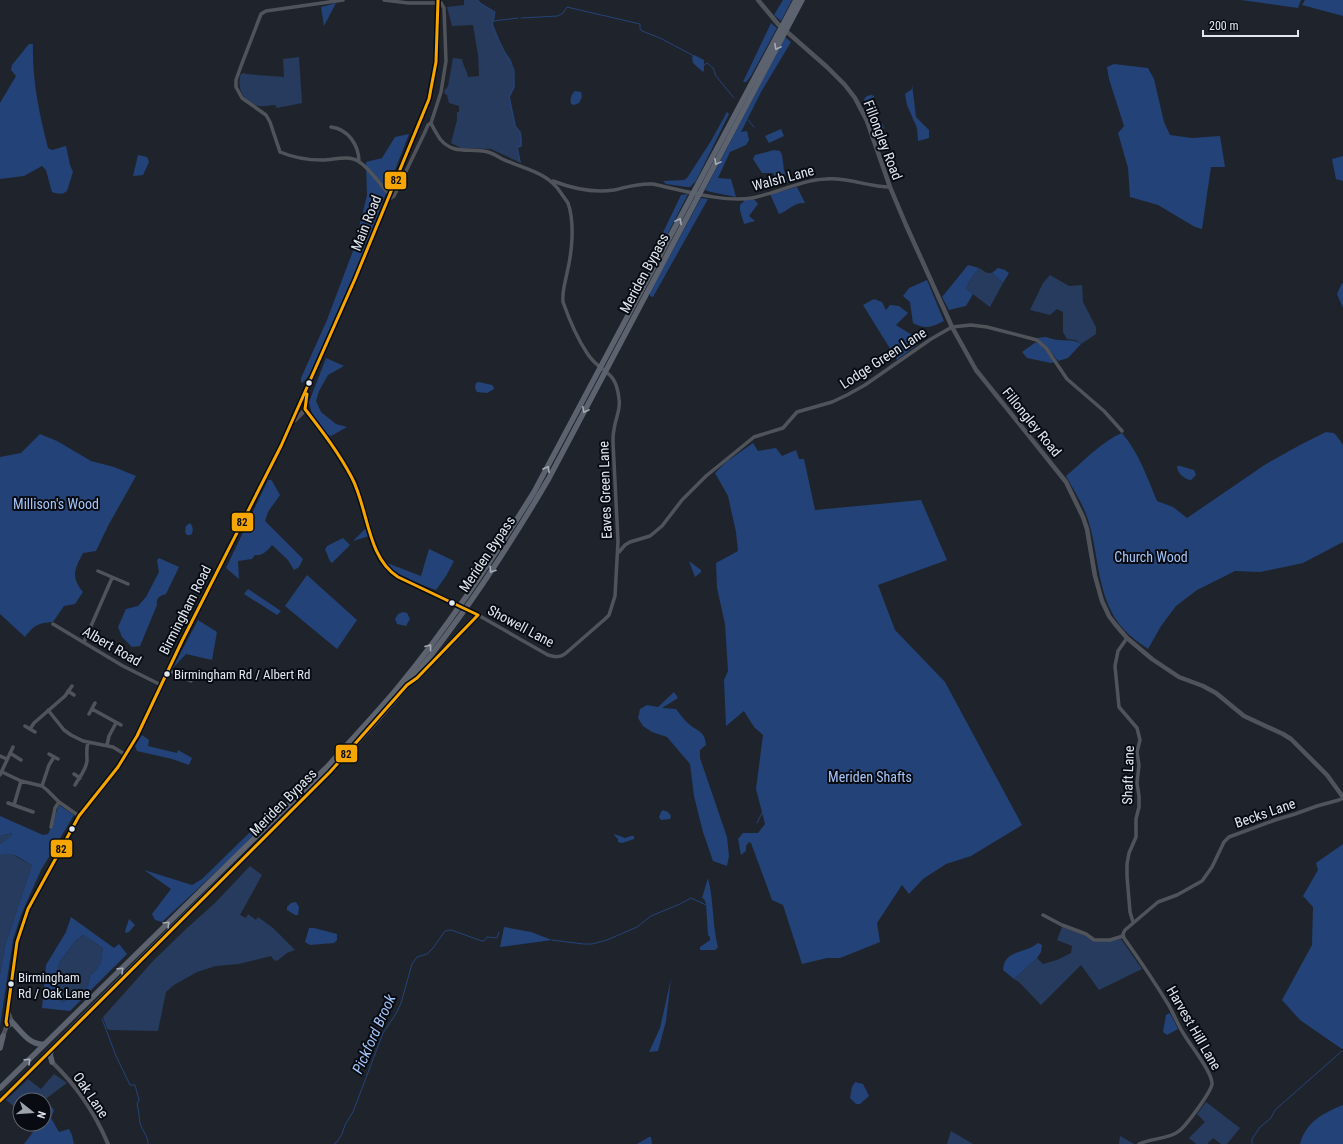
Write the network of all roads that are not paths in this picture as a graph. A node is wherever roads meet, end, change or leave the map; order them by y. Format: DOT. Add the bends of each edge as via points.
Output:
graph roads {
  1 [pos="343,0"];
  2 [pos="384,0"];
  3 [pos="758,0"];
  4 [pos="796,0"];
  5 [pos="802,0"];
  6 [pos="438,1"];
  7 [pos="432,123"];
  8 [pos="331,126"];
  9 [pos="359,162"];
  10 [pos="550,179"];
  11 [pos="562,184"];
  12 [pos="890,186"];
  13 [pos="558,188"];
  14 [pos="389,197"];
  15 [pos="952,327"];
  16 [pos="610,356"];
  17 [pos="601,373"];
  18 [pos="302,409"];
  19 [pos="1122,431"];
  20 [pos="618,541"];
  21 [pos="625,545"];
  22 [pos="618,556"];
  23 [pos="98,571"];
  24 [pos="112,578"];
  25 [pos="128,584"];
  26 [pos="478,615"];
  27 [pos="53,624"];
  28 [pos="1127,638"];
  29 [pos="84,642"];
  30 [pos="168,670"];
  31 [pos="191,681"];
  32 [pos="161,685"];
  33 [pos="407,685"];
  34 [pos="72,686"];
  35 [pos="68,692"];
  36 [pos="74,695"];
  37 [pos="95,703"];
  38 [pos="92,709"];
  39 [pos="48,710"];
  40 [pos="89,714"];
  41 [pos="116,723"];
  42 [pos="121,725"];
  43 [pos="25,726"];
  44 [pos="30,729"];
  45 [pos="35,732"];
  46 [pos="88,742"];
  47 [pos="106,745"];
  48 [pos="13,747"];
  49 [pos="10,753"];
  50 [pos="49,754"];
  51 [pos="126,755"];
  52 [pos="0,756"];
  53 [pos="54,757"];
  54 [pos="7,759"];
  55 [pos="58,759"];
  56 [pos="21,760"];
  57 [pos="1,774"];
  58 [pos="74,774"];
  59 [pos="80,778"];
  60 [pos="22,781"];
  61 [pos="75,785"];
  62 [pos="42,786"];
  63 [pos="1343,798"];
  64 [pos="59,802"];
  65 [pos="8,803"];
  66 [pos="14,805"];
  67 [pos="26,810"];
  68 [pos="33,812"];
  69 [pos="54,815"];
  70 [pos="24,816"];
  71 [pos="59,816"];
  72 [pos="79,816"];
  73 [pos="52,827"];
  74 [pos="1043,915"];
  75 [pos="1133,922"];
  76 [pos="1123,936"];
  77 [pos="9,1021"];
  78 [pos="1,1036"];
  79 [pos="44,1044"];
  80 [pos="0,1048"];
  81 [pos="52,1048"];
  82 [pos="40,1060"];
  83 [pos="52,1062"];
  84 [pos="0,1088"];
  85 [pos="0,1100"];
  86 [pos="108,1144"];
  87 [pos="1139,1144"];
  1 -- 9 [label="street" via="266,11 261,14 236,80 236,87 242,98 266,115 280,152 310,159 346,158"];
  2 -- 6 [label="street" via="408,3"];
  3 -- 12 [label="main road, Fillongley Road" via="778,24 827,67 855,98 867,121"];
  16 -- 4 [label="highway, Meriden Bypass, one-way"];
  5 -- 16 [label="highway, Meriden Bypass, one-way"];
  6 -- 7 [label="street" via="444,8 446,61"];
  6 -- 14 [label="main road, Main Road" via="438,52 434,80 425,110"];
  7 -- 10 [label="street, Eaves Green Lane" via="439,137 449,147 490,153"];
  7 -- 14 [label="street" via="428,125 394,196"];
  8 -- 9 [label="street" via="349,135 357,149"];
  9 -- 14 [label="street"];
  10 -- 11 [label="street"];
  10 -- 13 [label="street, Eaves Green Lane"];
  11 -- 12 [label="street, Walsh Lane" via="584,189 613,190 640,183 653,184 732,199 751,198 828,178 882,187"];
  11 -- 13 [label="street"];
  12 -- 15 [label="main road, Fillongley Road"];
  13 -- 20 [label="street, Eaves Green Lane" via="568,202 571,219 572,250 562,294 563,302 587,354 612,375 619,400 613,442"];
  14 -- 18 [label="main road, Main Road" via="311,380"];
  15 -- 19 [label="street" via="987,327 1036,340 1046,348 1067,379 1104,411"];
  15 -- 21 [label="street, Lodge Green Lane" via="865,385 832,402 797,412 783,428 754,437 706,476 682,500 662,526 650,536"];
  15 -- 28 [label="main road, Fillongley Road" via="976,370 1066,482 1087,529 1102,601 1109,616"];
  16 -- 17 [label="highway, Meriden Bypass"];
  17 -- 33 [label="highway, Meriden Bypass, one-way" via="549,478 526,518 480,589"];
  79 -- 17 [label="highway, Meriden Bypass, one-way" via="328,766 396,690 451,619 504,541"];
  18 -- 26 [label="street, Showell Lane" via="310,415 350,475 363,506 379,559 393,574"];
  18 -- 30 [label="main road, Birmingham Road" via="286,435"];
  20 -- 21 [label="street"];
  20 -- 22 [label="street, Eaves Green Lane"];
  21 -- 22 [label="street"];
  22 -- 26 [label="street, Showell Lane" via="615,596 609,614 562,656 548,654"];
  23 -- 24 [label="street"];
  24 -- 25 [label="street"];
  24 -- 29 [label="street"];
  26 -- 33 [label="highway" via="417,678"];
  27 -- 29 [label="street, Albert Road"];
  28 -- 63 [label="main road, Fillongley Road" via="1179,677 1216,693 1244,716 1290,739 1327,775"];
  28 -- 75 [label="street, Shaft Lane" via="1118,651 1115,666 1120,708 1137,728 1140,740 1137,752 1139,807 1136,837 1128,853 1127,864"];
  29 -- 32 [label="street, Albert Road"];
  30 -- 31 [label="street"];
  30 -- 32 [label="main road, Birmingham Road"];
  32 -- 51 [label="main road, Birmingham Road"];
  33 -- 81 [label="highway, Meriden Bypass" via="330,772"];
  34 -- 35 [label="street"];
  35 -- 36 [label="street"];
  35 -- 39 [label="street"];
  37 -- 38 [label="street"];
  38 -- 40 [label="street"];
  38 -- 41 [label="street"];
  39 -- 44 [label="street"];
  39 -- 46 [label="street" via="64,730"];
  41 -- 42 [label="street"];
  41 -- 47 [label="street"];
  43 -- 44 [label="street"];
  44 -- 45 [label="street"];
  46 -- 47 [label="street"];
  46 -- 59 [label="street" via="87,762"];
  47 -- 51 [label="street"];
  48 -- 49 [label="street"];
  49 -- 54 [label="street"];
  49 -- 56 [label="street"];
  50 -- 53 [label="street"];
  51 -- 72 [label="main road, Birmingham Road"];
  52 -- 54 [label="street"];
  53 -- 55 [label="street"];
  53 -- 62 [label="street"];
  54 -- 57 [label="street"];
  57 -- 60 [label="street"];
  58 -- 59 [label="street"];
  59 -- 61 [label="street"];
  60 -- 62 [label="street"];
  60 -- 66 [label="street"];
  62 -- 64 [label="street"];
  63 -- 75 [label="street, Becks Lane" via="1229,837 1202,881 1158,902"];
  64 -- 69 [label="street"];
  64 -- 72 [label="street"];
  65 -- 66 [label="street"];
  66 -- 67 [label="street"];
  67 -- 68 [label="street"];
  67 -- 70 [label="street"];
  69 -- 71 [label="street"];
  69 -- 73 [label="street"];
  72 -- 77 [label="main road, Birmingham Road" via="28,910 17,942 8,1010"];
  74 -- 76 [label="street" via="1094,940 1110,940"];
  75 -- 76 [label="street"];
  76 -- 87 [label="street, Harvest Hill Lane" via="1169,1005 1184,1036 1205,1066 1212,1084 1178,1132"];
  77 -- 78 [label="main road, Birmingham Road"];
  77 -- 79 [label="highway" via="32,1042"];
  78 -- 80 [label="highway"];
  84 -- 79 [label="highway, Meriden Bypass, one-way"];
  81 -- 82 [label="highway, Meriden Bypass"];
  81 -- 83 [label="highway"];
  82 -- 83 [label="highway"];
  82 -- 85 [label="highway, Meriden Bypass"];
  83 -- 86 [label="street, Oak Lane" via="78,1090"];
}
